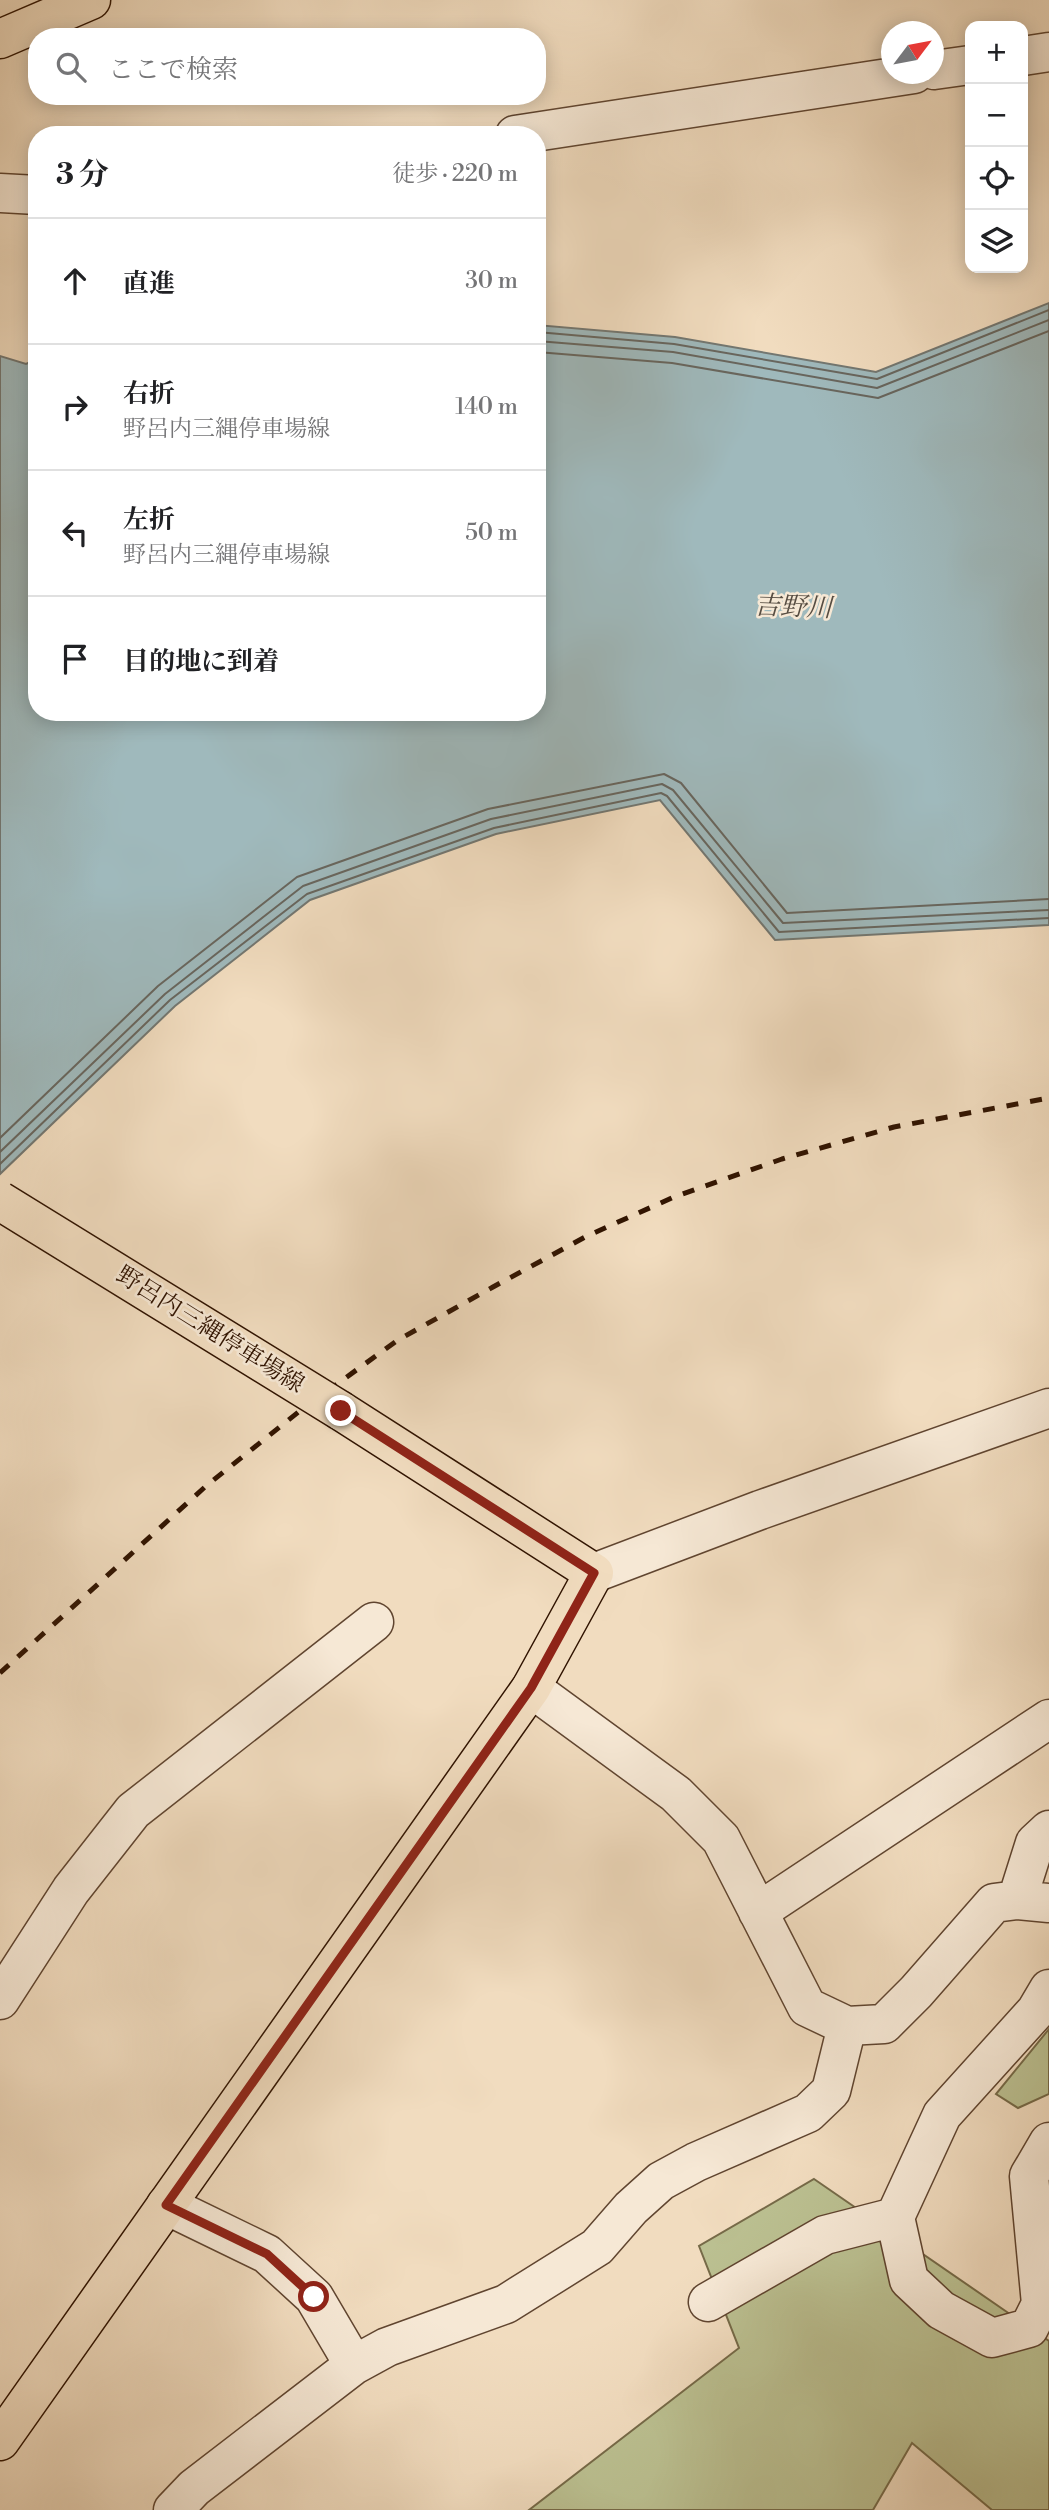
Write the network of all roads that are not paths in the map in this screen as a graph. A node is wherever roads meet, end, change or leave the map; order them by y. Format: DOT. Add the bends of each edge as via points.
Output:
graph roads {
  1 [pos="91,0"];
  2 [pos="0,39"];
  3 [pos="1049,52"];
  4 [pos="1028,55"];
  5 [pos="965,66"];
  6 [pos="944,69"];
  7 [pos="881,79"];
  8 [pos="546,130"];
  9 [pos="0,193"];
  10 [pos="28,195"];
  11 [pos="0,1201"];
  12 [pos="1049,1408"];
  13 [pos="594,1573"];
  14 [pos="374,1622"];
  15 [pos="531,1688"];
  16 [pos="1049,1719"];
  17 [pos="1049,1830"];
  18 [pos="1033,1901"];
  19 [pos="758,1912"];
  20 [pos="1049,1989"];
  21 [pos="0,2000"];
  22 [pos="846,2026"];
  23 [pos="1049,2142"];
  24 [pos="166,2205"];
  25 [pos="895,2217"];
  26 [pos="708,2302"];
  27 [pos="354,2365"];
  28 [pos="0,2441"];
  29 [pos="173,2510"];
  1 -- 2 [label="main road"];
  3 -- 4 [label="street"];
  5 -- 6 [label="street"];
  7 -- 8 [label="street"];
  9 -- 10 [label="street"];
  11 -- 13 [label="main road, 野呂内三縄停車場線, bridge"];
  12 -- 13 [label="street"];
  13 -- 15 [label="main road"];
  14 -- 21 [label="street" via="133,1811 71,1891"];
  15 -- 19 [label="street" via="676,1794 721,1839"];
  15 -- 24 [label="main road"];
  16 -- 19 [label="street"];
  17 -- 18 [label="street" via="1035,1843"];
  18 -- 22 [label="street" via="993,1903 884,2024"];
  19 -- 22 [label="street" via="807,2007"];
  20 -- 25 [label="street" via="1036,2011 942,2115"];
  22 -- 27 [label="street" via="831,2091 808,2113 661,2181 597,2247 506,2304 387,2347"];
  23 -- 25 [label="street" via="1029,2176 1041,2304 1029,2328 992,2339 941,2311 909,2280"];
  24 -- 27 [label="street" via="267,2254 314,2297"];
  24 -- 28 [label="main road"];
  25 -- 26 [label="street" via="825,2235"];
  27 -- 29 [label="street" via="194,2488"];
}
